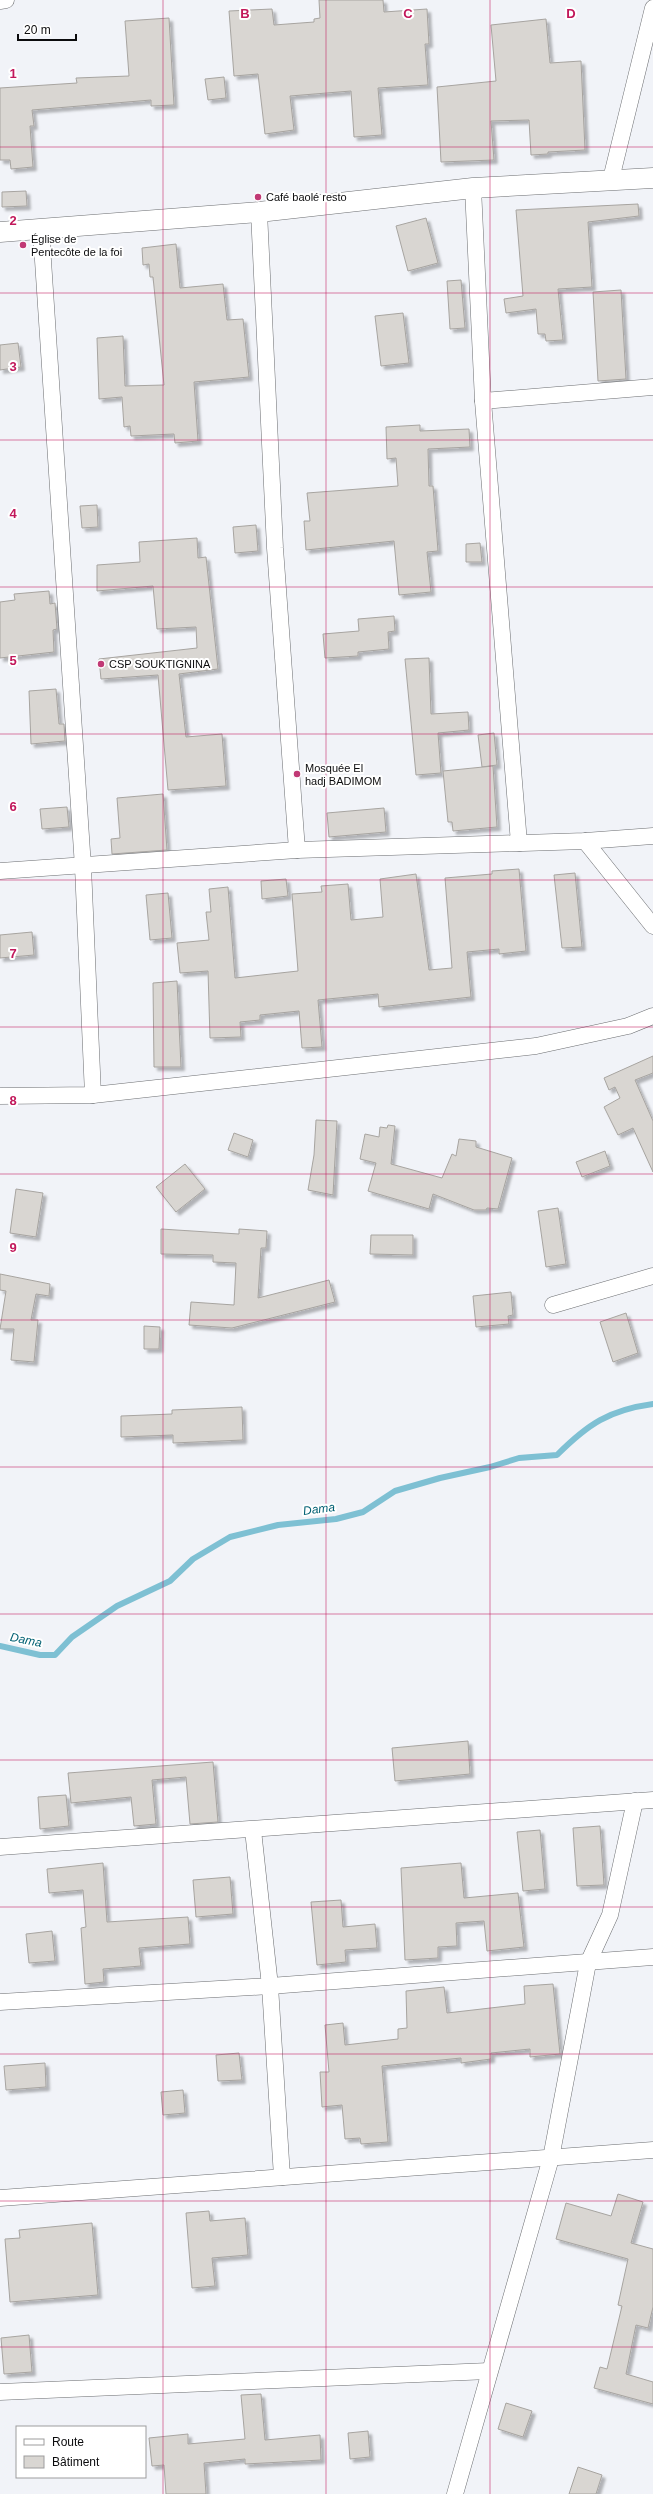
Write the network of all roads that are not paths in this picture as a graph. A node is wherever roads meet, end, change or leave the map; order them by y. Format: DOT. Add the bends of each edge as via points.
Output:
graph roads {
  1 [pos="6,0"];
  2 [pos="0,1"];
  3 [pos="653,8"];
  4 [pos="653,178"];
  5 [pos="611,179"];
  6 [pos="473,188"];
  7 [pos="259,212"];
  8 [pos="41,230"];
  9 [pos="0,232"];
  10 [pos="653,387"];
  11 [pos="483,401"];
  12 [pos="653,836"];
  13 [pos="585,841"];
  14 [pos="519,843"];
  15 [pos="297,850"];
  16 [pos="83,867"];
  17 [pos="0,871"];
  18 [pos="653,926"];
  19 [pos="653,1016"];
  20 [pos="93,1095"];
  21 [pos="0,1096"];
  22 [pos="653,1276"];
  23 [pos="553,1305"];
  24 [pos="653,1800"];
  25 [pos="635,1801"];
  26 [pos="253,1830"];
  27 [pos="0,1847"];
  28 [pos="653,1957"];
  29 [pos="588,1963"];
  30 [pos="270,1986"];
  31 [pos="0,2002"];
  32 [pos="653,2150"];
  33 [pos="551,2158"];
  34 [pos="282,2178"];
  35 [pos="0,2198"];
  36 [pos="489,2371"];
  37 [pos="0,2392"];
  38 [pos="455,2494"];
  1 -- 2 [label="street"];
  3 -- 5 [label="street"];
  4 -- 5 [label="street"];
  5 -- 6 [label="street"];
  6 -- 7 [label="street"];
  6 -- 11 [label="street"];
  7 -- 8 [label="street"];
  7 -- 15 [label="street" via="275,548"];
  8 -- 9 [label="street"];
  8 -- 16 [label="street"];
  10 -- 11 [label="street"];
  11 -- 14 [label="street"];
  12 -- 13 [label="street"];
  13 -- 14 [label="street"];
  13 -- 18 [label="street"];
  14 -- 15 [label="street"];
  15 -- 16 [label="street"];
  16 -- 17 [label="street"];
  16 -- 20 [label="street"];
  19 -- 20 [label="street" via="628,1026 536,1046"];
  20 -- 21 [label="street"];
  22 -- 23 [label="street"];
  24 -- 25 [label="street"];
  25 -- 26 [label="street"];
  25 -- 29 [label="street" via="610,1915"];
  26 -- 27 [label="street"];
  26 -- 30 [label="street"];
  28 -- 29 [label="street"];
  29 -- 30 [label="street"];
  29 -- 33 [label="street"];
  30 -- 31 [label="street"];
  30 -- 34 [label="street"];
  32 -- 33 [label="street"];
  33 -- 34 [label="street"];
  33 -- 36 [label="street"];
  34 -- 35 [label="street"];
  36 -- 37 [label="street"];
  36 -- 38 [label="street"];
}
